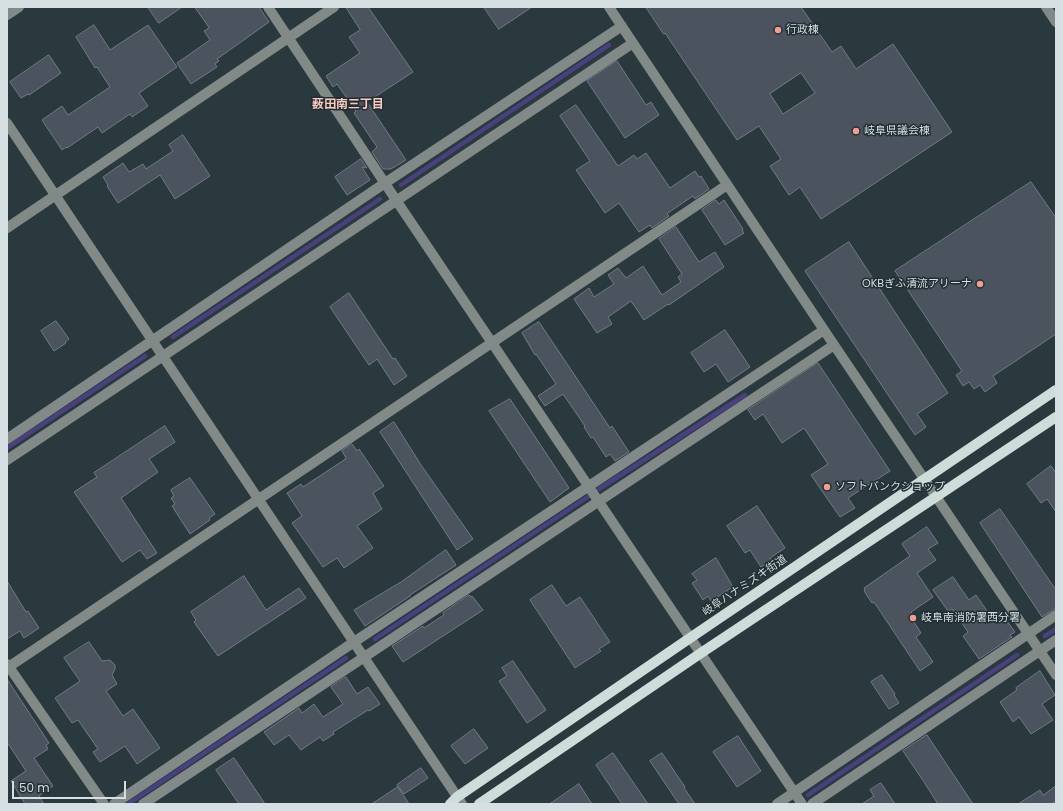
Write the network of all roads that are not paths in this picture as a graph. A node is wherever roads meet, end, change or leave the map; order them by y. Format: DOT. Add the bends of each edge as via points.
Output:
graph roads {
  1 [pos="19,7"];
  2 [pos="268,7"];
  3 [pos="334,7"];
  4 [pos="609,7"];
  5 [pos="1046,7"];
  6 [pos="7,15"];
  7 [pos="1056,22"];
  8 [pos="622,26"];
  9 [pos="289,38"];
  10 [pos="633,43"];
  11 [pos="7,123"];
  12 [pos="385,183"];
  13 [pos="727,185"];
  14 [pos="55,195"];
  15 [pos="396,200"];
  16 [pos="7,228"];
  17 [pos="824,330"];
  18 [pos="152,341"];
  19 [pos="492,342"];
  20 [pos="834,345"];
  21 [pos="162,357"];
  22 [pos="1056,390"];
  23 [pos="1056,417"];
  24 [pos="7,438"];
  25 [pos="7,460"];
  26 [pos="924,479"];
  27 [pos="588,487"];
  28 [pos="936,497"];
  29 [pos="258,499"];
  30 [pos="598,502"];
  31 [pos="1056,615"];
  32 [pos="1028,633"];
  33 [pos="690,638"];
  34 [pos="1056,640"];
  35 [pos="354,642"];
  36 [pos="1040,651"];
  37 [pos="701,653"];
  38 [pos="364,657"];
  39 [pos="8,666"];
  40 [pos="1056,675"];
  41 [pos="795,792"];
  42 [pos="456,802"];
  43 [pos="104,804"];
  44 [pos="114,804"];
  45 [pos="142,804"];
  46 [pos="479,804"];
  47 [pos="777,804"];
  48 [pos="802,804"];
  49 [pos="812,804"];
  1 -- 6 [label="street"];
  2 -- 9 [label="street"];
  3 -- 9 [label="street"];
  4 -- 8 [label="street"];
  5 -- 7 [label="street"];
  8 -- 10 [label="street"];
  8 -- 12 [label="street"];
  9 -- 12 [label="street"];
  9 -- 14 [label="street"];
  10 -- 13 [label="street"];
  10 -- 15 [label="street"];
  11 -- 14 [label="street"];
  12 -- 15 [label="street"];
  12 -- 18 [label="street"];
  13 -- 17 [label="street"];
  13 -- 19 [label="street"];
  14 -- 16 [label="street"];
  14 -- 18 [label="street"];
  15 -- 19 [label="street"];
  15 -- 21 [label="street"];
  17 -- 20 [label="street"];
  17 -- 27 [label="street"];
  18 -- 21 [label="street"];
  18 -- 24 [label="street"];
  19 -- 27 [label="street"];
  19 -- 29 [label="street"];
  20 -- 26 [label="street"];
  20 -- 30 [label="street"];
  21 -- 25 [label="street"];
  21 -- 29 [label="street"];
  22 -- 26 [label="main road, 岐阜ハナミズキ街道"];
  23 -- 28 [label="main road"];
  26 -- 28 [label="street"];
  26 -- 33 [label="main road, 岐阜ハナミズキ街道"];
  27 -- 30 [label="street"];
  27 -- 35 [label="street"];
  28 -- 32 [label="street"];
  28 -- 37 [label="main road"];
  29 -- 35 [label="street"];
  29 -- 39 [label="street"];
  30 -- 33 [label="street"];
  30 -- 38 [label="street"];
  31 -- 32 [label="street"];
  32 -- 36 [label="street"];
  32 -- 41 [label="street"];
  33 -- 37 [label="street"];
  33 -- 42 [label="main road, 岐阜ハナミズキ街道"];
  34 -- 36 [label="street"];
  35 -- 38 [label="street"];
  35 -- 44 [label="street"];
  36 -- 40 [label="street"];
  36 -- 49 [label="street"];
  37 -- 41 [label="street"];
  37 -- 46 [label="main road"];
  38 -- 42 [label="street"];
  38 -- 45 [label="street"];
  39 -- 43 [label="street"];
  41 -- 47 [label="street"];
  41 -- 48 [label="street"];
}
